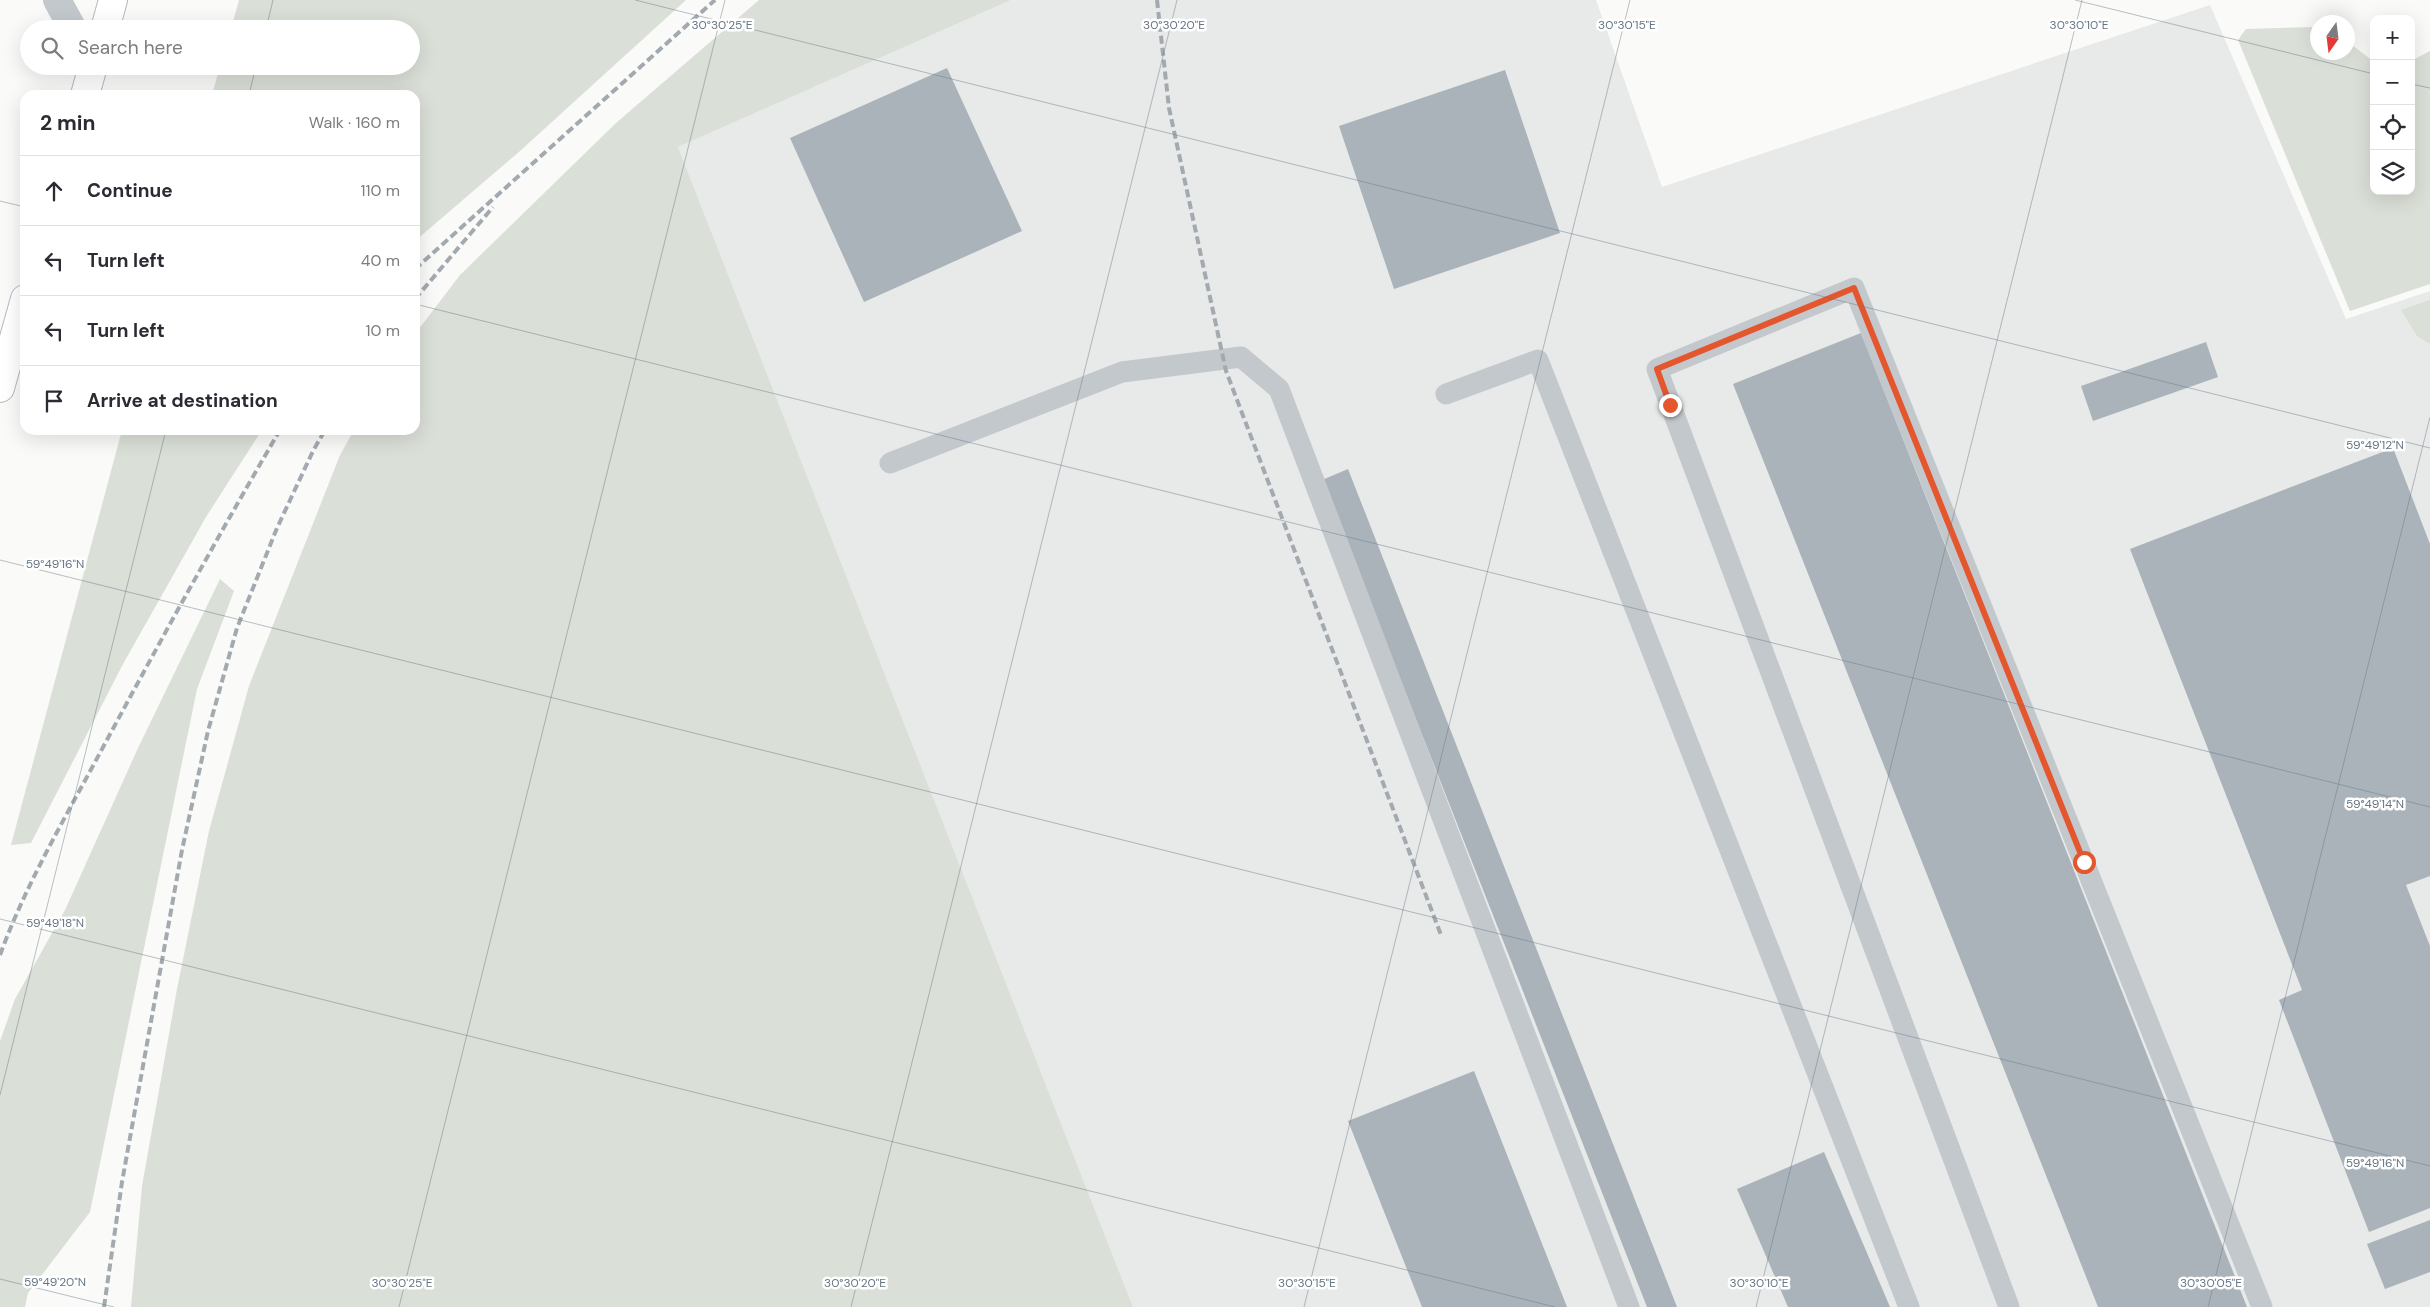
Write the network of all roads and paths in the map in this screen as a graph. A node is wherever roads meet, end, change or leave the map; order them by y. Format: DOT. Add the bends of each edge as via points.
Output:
graph roads {
  1 [pos="57,0"];
  2 [pos="113,0"];
  3 [pos="68,20"];
  4 [pos="107,20"];
  5 [pos="90,75"];
  6 [pos="86,90"];
  7 [pos="20,317"];
  8 [pos="0,388"];
  9 [pos="1446,394"];
  10 [pos="890,463"];
  11 [pos="1629,1307"];
  12 [pos="1909,1307"];
  13 [pos="2009,1307"];
  14 [pos="2262,1307"];
  1 -- 3 [label="street"];
  2 -- 4 [label="street"];
  5 -- 6 [label="street"];
  7 -- 8 [label="street"];
  9 -- 12 [label="lane" via="1538,360"];
  10 -- 11 [label="lane" via="1122,372 1241,357 1279,389"];
  13 -- 14 [label="lane" via="1657,369 1854,288"];
}
